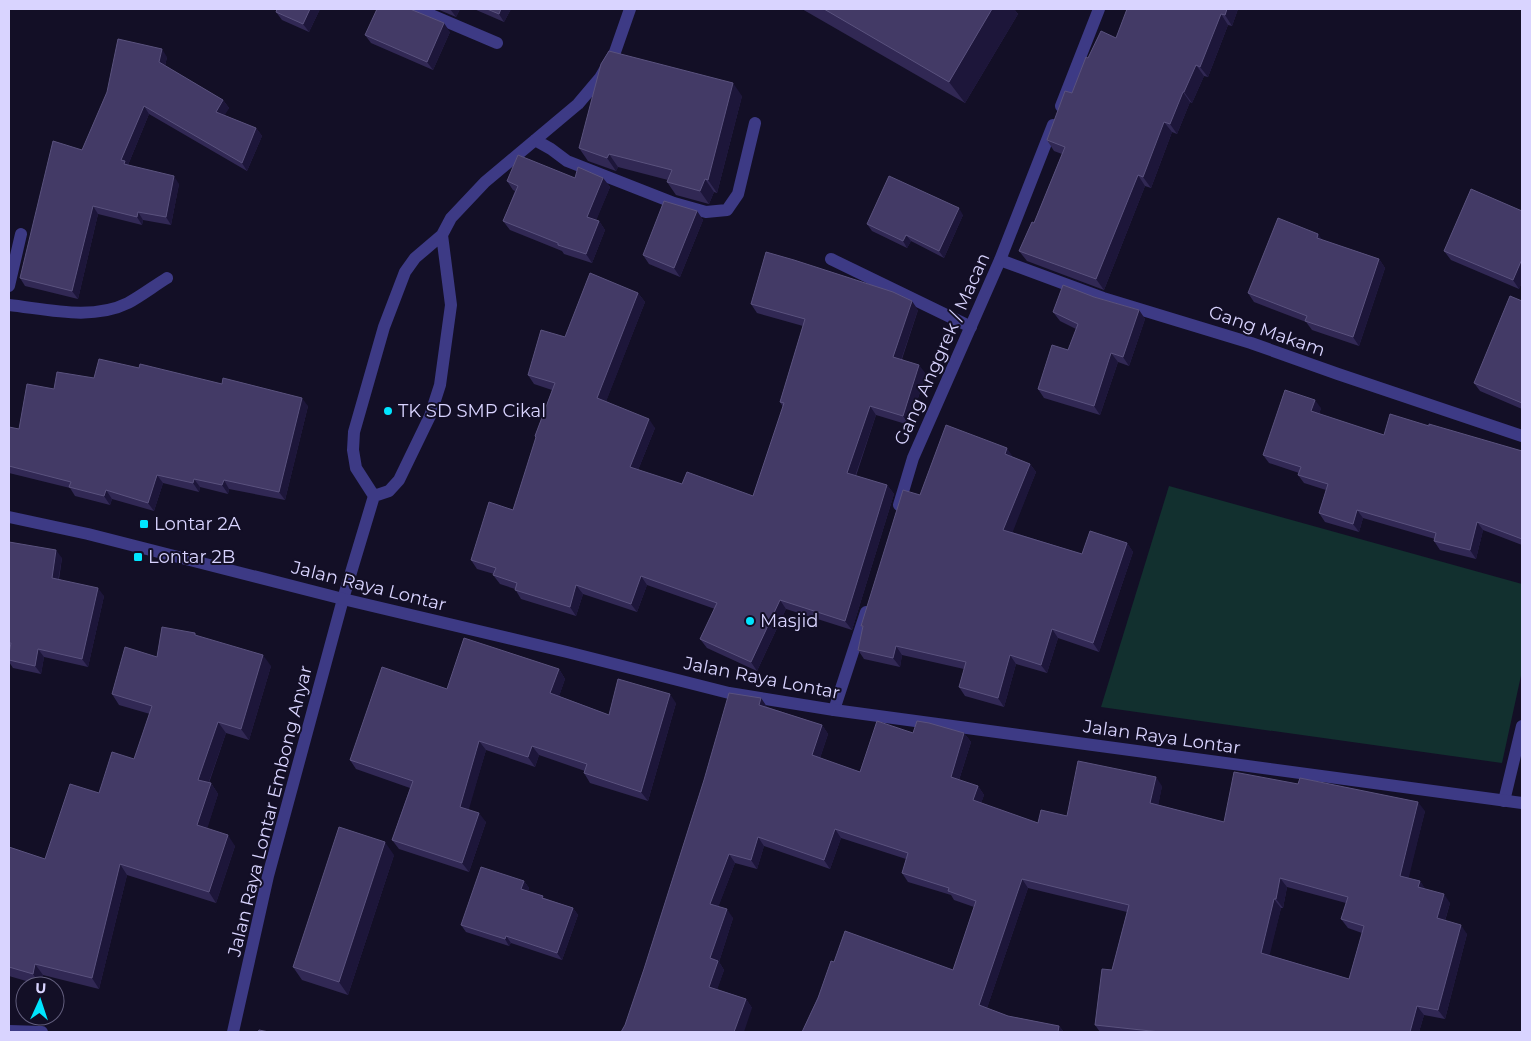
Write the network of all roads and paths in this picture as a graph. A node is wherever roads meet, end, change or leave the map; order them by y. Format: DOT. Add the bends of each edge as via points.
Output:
graph roads {
  1 [pos="417,9"];
  2 [pos="630,9"];
  3 [pos="1099,9"];
  4 [pos="497,43"];
  5 [pos="755,123"];
  6 [pos="535,140"];
  7 [pos="22,234"];
  8 [pos="442,235"];
  9 [pos="831,259"];
  10 [pos="1000,260"];
  11 [pos="167,278"];
  12 [pos="9,286"];
  13 [pos="9,305"];
  14 [pos="971,327"];
  15 [pos="1522,436"];
  16 [pos="374,496"];
  17 [pos="896,515"];
  18 [pos="9,517"];
  19 [pos="343,599"];
  20 [pos="870,600"];
  21 [pos="834,710"];
  22 [pos="1522,726"];
  23 [pos="1504,801"];
  24 [pos="1522,803"];
  25 [pos="9,1031"];
  26 [pos="42,1032"];
  27 [pos="233,1032"];
  1 -- 4 [label="street"];
  2 -- 6 [label="street" via="615,52 600,78 578,104"];
  3 -- 10 [label="street, Gang Anggrek / Macan"];
  5 -- 6 [label="street" via="738,194 727,210 706,212 674,203 567,160"];
  6 -- 8 [label="street" via="485,182 451,218"];
  7 -- 12 [label="street"];
  8 -- 16 [label="street" via="451,305 440,385 430,416 399,480 389,491"];
  8 -- 16 [label="street" via="415,258 405,272 384,326 354,432 356,468"];
  9 -- 14 [label="street"];
  10 -- 14 [label="street, Gang Anggrek / Macan"];
  10 -- 15 [label="street, Gang Makam" via="1103,298 1251,343"];
  11 -- 13 [label="street" via="127,304 102,311 70,312"];
  14 -- 17 [label="street, Gang Anggrek / Macan" via="913,458"];
  16 -- 19 [label="street, Jalan Raya Lontar Embong Anyar"];
  18 -- 19 [label="street, Jalan Raya Lontar"];
  19 -- 21 [label="street, Jalan Raya Lontar" via="728,698"];
  19 -- 27 [label="street, Jalan Raya Lontar Embong Anyar" via="268,876"];
  20 -- 21 [label="street"];
  21 -- 23 [label="street, Jalan Raya Lontar"];
  22 -- 23 [label="street"];
  23 -- 24 [label="street, Jalan Raya Lontar"];
  25 -- 26 [label="street"];
}
